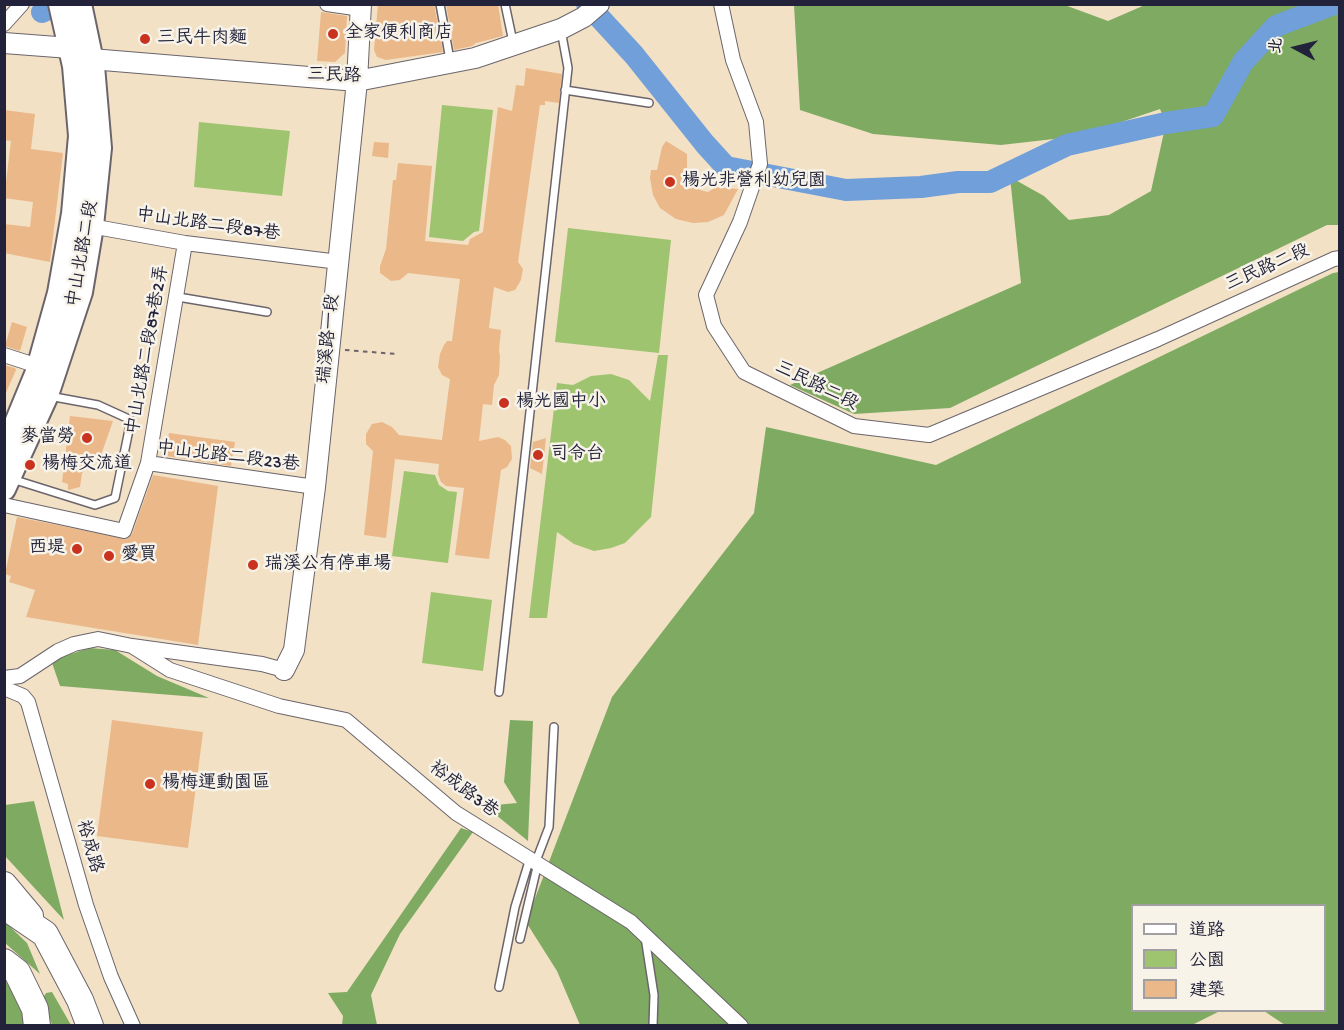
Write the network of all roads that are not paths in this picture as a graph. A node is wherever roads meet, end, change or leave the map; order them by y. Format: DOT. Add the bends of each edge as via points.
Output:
graph roads {
  1 [pos="22,4"];
  2 [pos="327,4"];
  3 [pos="440,4"];
  4 [pos="506,4"];
  5 [pos="599,4"];
  6 [pos="721,4"];
  7 [pos="74,7"];
  8 [pos="361,7"];
  9 [pos="4,24"];
  10 [pos="561,29"];
  11 [pos="4,43"];
  12 [pos="514,45"];
  13 [pos="70,48"];
  14 [pos="92,59"];
  15 [pos="451,63"];
  16 [pos="357,81"];
  17 [pos="565,90"];
  18 [pos="649,103"];
  19 [pos="82,225"];
  20 [pos="186,243"];
  21 [pos="1340,258"];
  22 [pos="339,262"];
  23 [pos="177,297"];
  24 [pos="267,312"];
  25 [pos="4,356"];
  26 [pos="38,366"];
  27 [pos="47,395"];
  28 [pos="4,452"];
  29 [pos="148,463"];
  30 [pos="7,484"];
  31 [pos="315,487"];
  32 [pos="4,506"];
  33 [pos="132,646"];
  34 [pos="284,670"];
  35 [pos="4,678"];
  36 [pos="4,688"];
  37 [pos="500,692"];
  38 [pos="554,728"];
  39 [pos="535,861"];
  40 [pos="4,885"];
  41 [pos="4,906"];
  42 [pos="45,934"];
  43 [pos="644,935"];
  44 [pos="520,939"];
  45 [pos="4,962"];
  46 [pos="499,987"];
  47 [pos="37,1026"];
  48 [pos="90,1026"];
  49 [pos="133,1026"];
  50 [pos="653,1026"];
  51 [pos="741,1026"];
  1 -- 9 [label="street"];
  2 -- 8 [label="street"];
  3 -- 15 [label="lane"];
  4 -- 12 [label="lane"];
  5 -- 10 [label="street, 三民路"];
  6 -- 21 [label="street, 三民路二段" via="733,60 756,122 760,164 741,218 706,295 714,326 744,372 854,426 929,435"];
  7 -- 13 [label="main road, 中山北路二段"];
  7 -- 14 [label="main road, 中山北路二段"];
  8 -- 16 [label="street, 瑞溪路一段"];
  10 -- 12 [label="street, 三民路"];
  10 -- 17 [label="lane" via="568,68"];
  11 -- 13 [label="street"];
  12 -- 15 [label="street, 三民路"];
  13 -- 14 [label="street"];
  13 -- 19 [label="main road, 中山北路二段" via="80,136"];
  14 -- 16 [label="street, 三民路"];
  14 -- 19 [label="main road, 中山北路二段" via="100,148"];
  15 -- 16 [label="street, 三民路"];
  16 -- 22 [label="street, 瑞溪路一段"];
  17 -- 18 [label="lane"];
  17 -- 37 [label="lane"];
  19 -- 20 [label="street, 中山北路二段87巷"];
  19 -- 26 [label="main road, 中山北路二段"];
  19 -- 27 [label="main road, 中山北路二段" via="81,292"];
  20 -- 22 [label="street, 中山北路二段87巷"];
  20 -- 23 [label="street, 中山北路二段87巷2弄"];
  22 -- 31 [label="street, 瑞溪路一段"];
  23 -- 24 [label="lane"];
  23 -- 29 [label="street, 中山北路二段87巷2弄"];
  25 -- 26 [label="street"];
  26 -- 28 [label="main road, 中山北路二段"];
  27 -- 30 [label="main road, 中山北路二段"];
  27 -- 30 [label="lane" via="98,405 131,420 115,498 95,505"];
  29 -- 31 [label="street, 中山北路二段23巷"];
  29 -- 32 [label="street, 中山北路二段23巷" via="124,531"];
  31 -- 34 [label="street, 瑞溪路一段" via="294,650"];
  33 -- 34 [label="street, 裕成路3巷"];
  33 -- 35 [label="street, 裕成路3巷" via="98,639 74,644 20,675"];
  33 -- 39 [label="street, 裕成路3巷" via="170,670 279,706 346,720 456,813"];
  36 -- 49 [label="street, 裕成路" via="28,702 86,905"];
  38 -- 39 [label="lane" via="549,827"];
  39 -- 43 [label="street, 裕成路3巷" via="631,922"];
  39 -- 44 [label="lane"];
  39 -- 46 [label="lane" via="515,907"];
  40 -- 42 [label="highway"];
  41 -- 42 [label="highway"];
  42 -- 48 [label="highway"];
  43 -- 50 [label="lane" via="654,995"];
  43 -- 51 [label="street, 裕成路3巷"];
  45 -- 47 [label="highway" via="16,972 34,1009"];
}
